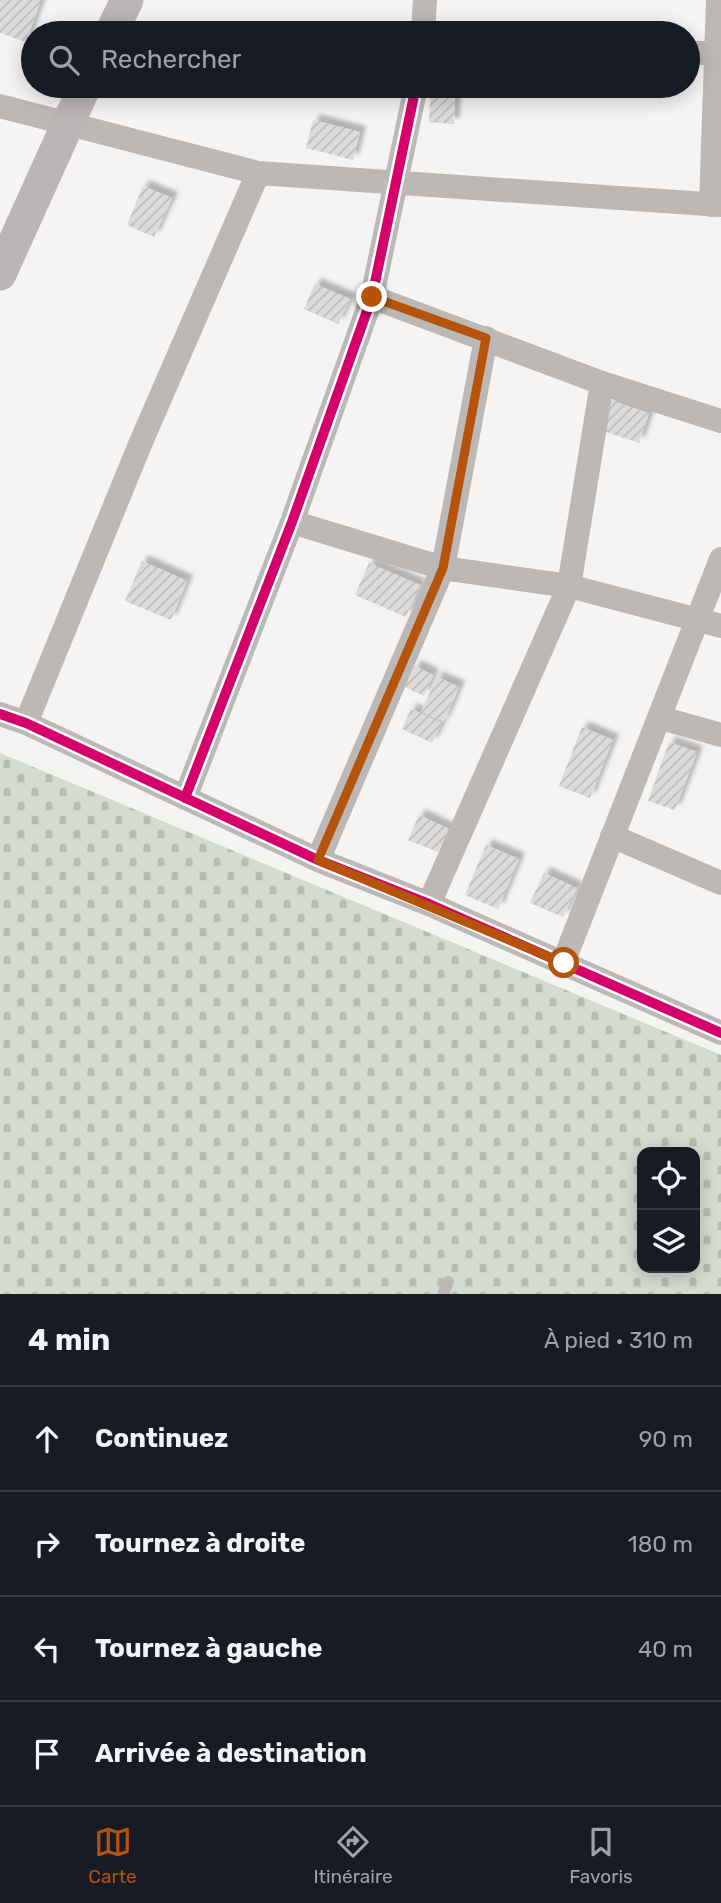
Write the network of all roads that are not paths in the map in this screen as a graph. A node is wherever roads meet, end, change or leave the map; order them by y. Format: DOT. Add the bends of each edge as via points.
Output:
graph roads {
  1 [pos="127,0"];
  2 [pos="425,0"];
  3 [pos="718,0"];
  4 [pos="117,21"];
  5 [pos="424,21"];
  6 [pos="700,53"];
  7 [pos="718,53"];
  8 [pos="79,98"];
  9 [pos="413,98"];
  10 [pos="0,106"];
  11 [pos="66,125"];
  12 [pos="258,173"];
  13 [pos="394,182"];
  14 [pos="716,205"];
  15 [pos="0,274"];
  16 [pos="372,297"];
  17 [pos="486,338"];
  18 [pos="602,383"];
  19 [pos="721,421"];
  20 [pos="292,522"];
  21 [pos="721,559"];
  22 [pos="443,568"];
  23 [pos="569,586"];
  24 [pos="697,618"];
  25 [pos="721,626"];
  26 [pos="0,714"];
  27 [pos="661,718"];
  28 [pos="26,723"];
  29 [pos="721,735"];
  30 [pos="185,798"];
  31 [pos="612,836"];
  32 [pos="318,860"];
  33 [pos="721,883"];
  34 [pos="429,904"];
  35 [pos="564,963"];
  36 [pos="721,1033"];
  1 -- 4 [label="main road"];
  2 -- 5 [label="street"];
  3 -- 7 [label="street"];
  6 -- 7 [label="street"];
  7 -- 14 [label="street"];
  8 -- 11 [label="main road"];
  9 -- 13 [label="street"];
  10 -- 11 [label="street"];
  11 -- 12 [label="street"];
  11 -- 15 [label="main road"];
  12 -- 13 [label="street"];
  12 -- 28 [label="street"];
  13 -- 14 [label="street"];
  13 -- 16 [label="street"];
  16 -- 17 [label="street"];
  16 -- 20 [label="street"];
  17 -- 18 [label="street"];
  17 -- 22 [label="street"];
  18 -- 19 [label="street"];
  18 -- 23 [label="street"];
  20 -- 22 [label="street"];
  20 -- 30 [label="street"];
  21 -- 24 [label="street"];
  22 -- 23 [label="street"];
  22 -- 32 [label="street"];
  23 -- 24 [label="street"];
  23 -- 34 [label="street"];
  24 -- 25 [label="street"];
  24 -- 27 [label="street"];
  26 -- 28 [label="street"];
  27 -- 29 [label="street"];
  27 -- 31 [label="street"];
  28 -- 30 [label="street"];
  30 -- 32 [label="street"];
  31 -- 33 [label="street"];
  31 -- 35 [label="street"];
  32 -- 34 [label="street"];
  34 -- 35 [label="street"];
  35 -- 36 [label="street"];
}
